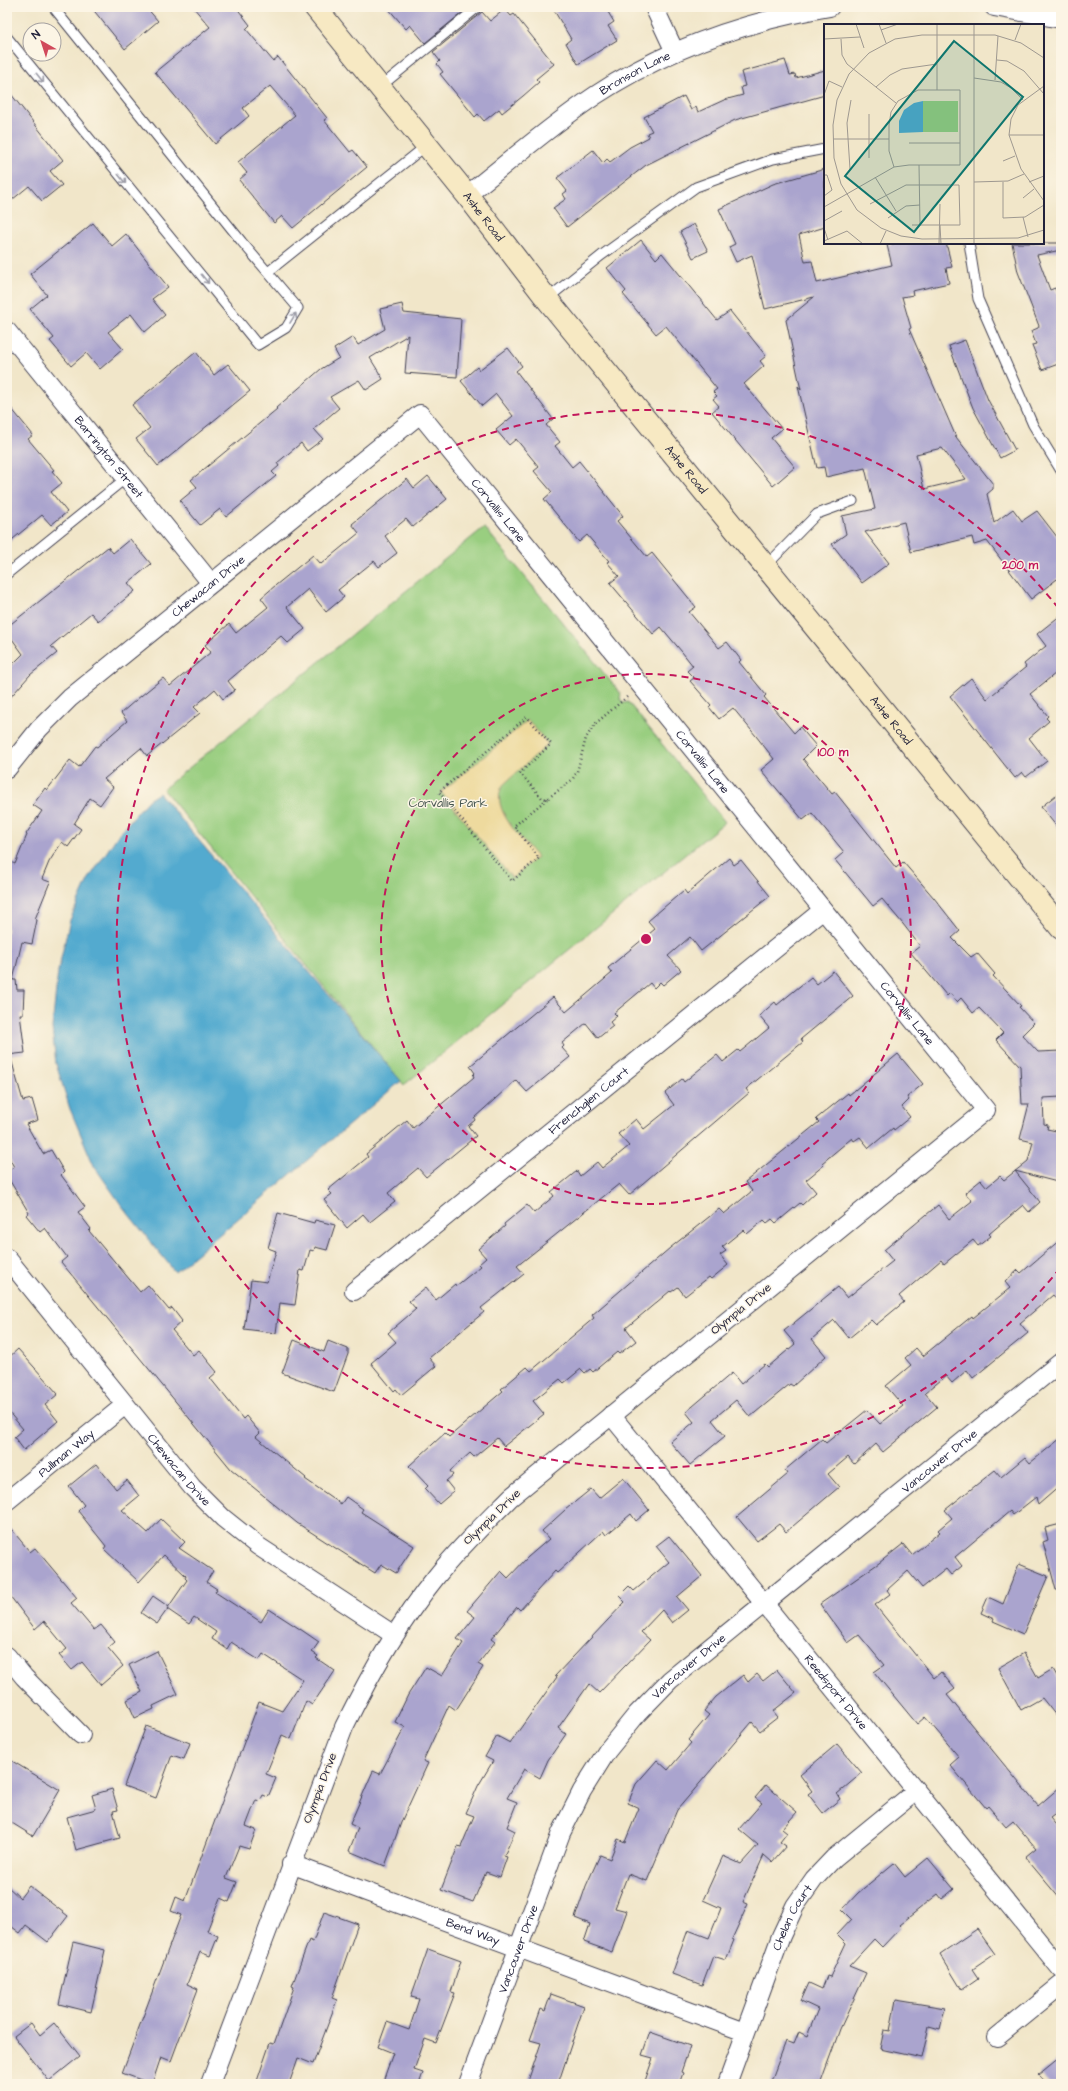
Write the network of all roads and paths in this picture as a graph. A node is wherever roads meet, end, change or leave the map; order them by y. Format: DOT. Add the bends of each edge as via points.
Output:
graph roads {
  1 [pos="53,7"];
  2 [pos="315,7"];
  3 [pos="478,7"];
  4 [pos="654,7"];
  5 [pos="830,7"];
  6 [pos="994,7"];
  7 [pos="1061,19"];
  8 [pos="7,37"];
  9 [pos="674,52"];
  10 [pos="380,87"];
  11 [pos="427,145"];
  12 [pos="824,149"];
  13 [pos="467,195"];
  14 [pos="969,244"];
  15 [pos="268,272"];
  16 [pos="547,299"];
  17 [pos="11,343"];
  18 [pos="420,414"];
  19 [pos="1061,471"];
  20 [pos="126,478"];
  21 [pos="853,501"];
  22 [pos="766,567"];
  23 [pos="7,574"];
  24 [pos="211,583"];
  25 [pos="641,686"];
  26 [pos="7,769"];
  27 [pos="547,799"];
  28 [pos="823,910"];
  29 [pos="1061,928"];
  30 [pos="986,1110"];
  31 [pos="7,1258"];
  32 [pos="354,1291"];
  33 [pos="1061,1362"];
  34 [pos="125,1405"];
  35 [pos="610,1415"];
  36 [pos="7,1501"];
  37 [pos="763,1603"];
  38 [pos="394,1635"];
  39 [pos="7,1656"];
  40 [pos="81,1735"];
  41 [pos="916,1791"];
  42 [pos="291,1864"];
  43 [pos="518,1948"];
  44 [pos="1061,1968"];
  45 [pos="1061,1985"];
  46 [pos="745,2032"];
  47 [pos="997,2037"];
  48 [pos="210,2084"];
  49 [pos="468,2084"];
  50 [pos="727,2084"];
  1 -- 15 [label="lane"];
  2 -- 10 [label="street, Ashe Road"];
  3 -- 10 [label="lane"];
  4 -- 9 [label="street"];
  5 -- 9 [label="street, Bronson Lane" via="789,14 740,27"];
  6 -- 7 [label="street"];
  8 -- 15 [label="lane, one-way" via="258,345 286,328 298,308"];
  9 -- 13 [label="street, Bronson Lane" via="597,94 556,123"];
  10 -- 11 [label="street, Ashe Road"];
  11 -- 13 [label="street, Ashe Road"];
  11 -- 15 [label="lane"];
  12 -- 16 [label="lane" via="772,159 696,187 602,255"];
  13 -- 16 [label="street, Ashe Road"];
  14 -- 19 [label="lane" via="978,299 1033,425"];
  16 -- 22 [label="street, Ashe Road"];
  17 -- 20 [label="street, Barrington Street"];
  18 -- 24 [label="street, Chewacan Drive"];
  18 -- 25 [label="street, Corvallis Lane"];
  20 -- 23 [label="lane"];
  20 -- 24 [label="street, Barrington Street"];
  21 -- 22 [label="lane" via="817,514"];
  22 -- 29 [label="street, Ashe Road"];
  24 -- 26 [label="street, Chewacan Drive" via="70,698 39,729"];
  25 -- 27 [label="path" via="595,724 586,738 577,772"];
  25 -- 28 [label="street, Corvallis Lane"];
  27 -- 27 [label="path" via="542,798 520,773 551,744 527,717 439,792 512,881 539,858 514,826"];
  28 -- 30 [label="street, Corvallis Lane"];
  28 -- 32 [label="street, Frenchglen Court"];
  30 -- 35 [label="street, Olympia Drive"];
  31 -- 34 [label="street, Chewacan Drive"];
  33 -- 37 [label="street, Vancouver Drive"];
  34 -- 36 [label="street, Pullman Way"];
  34 -- 38 [label="street, Chewacan Drive" via="192,1487 223,1518 258,1546"];
  35 -- 37 [label="street, Reedsport Drive"];
  35 -- 38 [label="street, Olympia Drive" via="511,1497 468,1540 436,1576"];
  37 -- 41 [label="street, Reedsport Drive"];
  37 -- 43 [label="street, Vancouver Drive" via="670,1680 637,1714 608,1751 582,1791 561,1833"];
  38 -- 42 [label="street, Olympia Drive" via="365,1683 344,1727"];
  39 -- 40 [label="street"];
  41 -- 44 [label="street, Reedsport Drive"];
  41 -- 46 [label="street, Chelan Court" via="834,1858 814,1879 795,1906 780,1936"];
  42 -- 43 [label="street, Bend Way"];
  42 -- 48 [label="street, Olympia Drive"];
  43 -- 46 [label="street, Bend Way"];
  43 -- 49 [label="street, Vancouver Drive"];
  45 -- 47 [label="street"];
  46 -- 50 [label="street, Chelan Court"];
}
